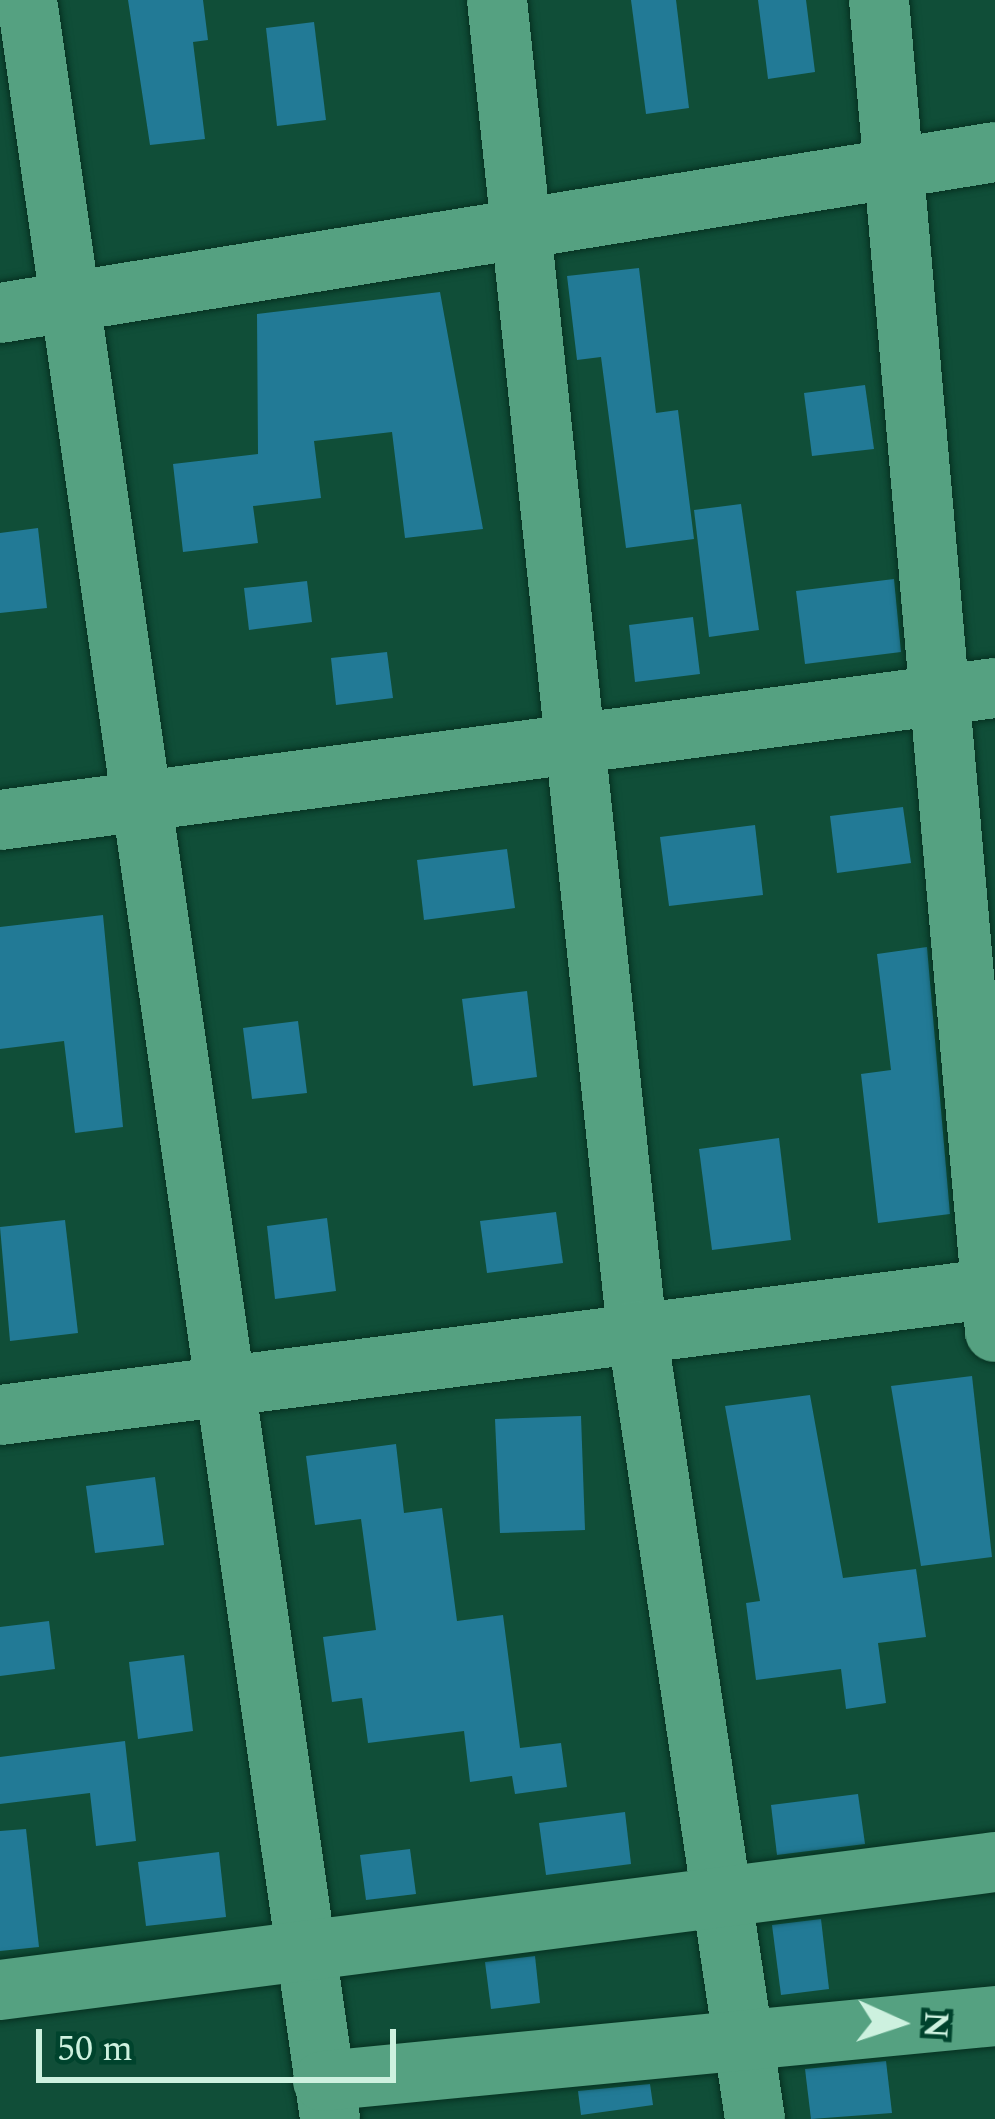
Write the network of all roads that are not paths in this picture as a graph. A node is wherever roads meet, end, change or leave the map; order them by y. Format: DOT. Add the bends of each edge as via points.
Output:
graph roads {
  1 [pos="27,0"];
  2 [pos="497,0"];
  3 [pos="879,0"];
  4 [pos="995,152"];
  5 [pos="896,168"];
  6 [pos="520,228"];
  7 [pos="72,302"];
  8 [pos="0,313"];
  9 [pos="969,690"];
  10 [pos="568,743"];
  11 [pos="144,801"];
  12 [pos="0,820"];
  13 [pos="994,1302"];
  14 [pos="637,1331"];
  15 [pos="226,1381"];
  16 [pos="0,1415"];
  17 [pos="995,1862"];
  18 [pos="716,1895"];
  19 [pos="304,1942"];
  20 [pos="0,1990"];
  21 [pos="995,2016"];
  22 [pos="737,2040"];
  23 [pos="326,2100"];
  24 [pos="755,2119"];
  1 -- 7 [label="street"];
  2 -- 6 [label="street"];
  3 -- 5 [label="street"];
  4 -- 5 [label="street"];
  5 -- 6 [label="street"];
  5 -- 9 [label="street"];
  6 -- 7 [label="street"];
  6 -- 10 [label="street"];
  7 -- 8 [label="street"];
  7 -- 11 [label="street"];
  9 -- 10 [label="street"];
  9 -- 13 [label="street"];
  10 -- 11 [label="street"];
  10 -- 14 [label="street"];
  11 -- 12 [label="street"];
  11 -- 15 [label="street"];
  13 -- 14 [label="street"];
  14 -- 15 [label="street"];
  14 -- 18 [label="street"];
  15 -- 16 [label="street"];
  15 -- 19 [label="street"];
  17 -- 18 [label="street"];
  18 -- 19 [label="street"];
  18 -- 22 [label="street"];
  19 -- 20 [label="street"];
  19 -- 23 [label="street"];
  21 -- 22 [label="street"];
  22 -- 23 [label="street"];
  22 -- 24 [label="street"];
}
